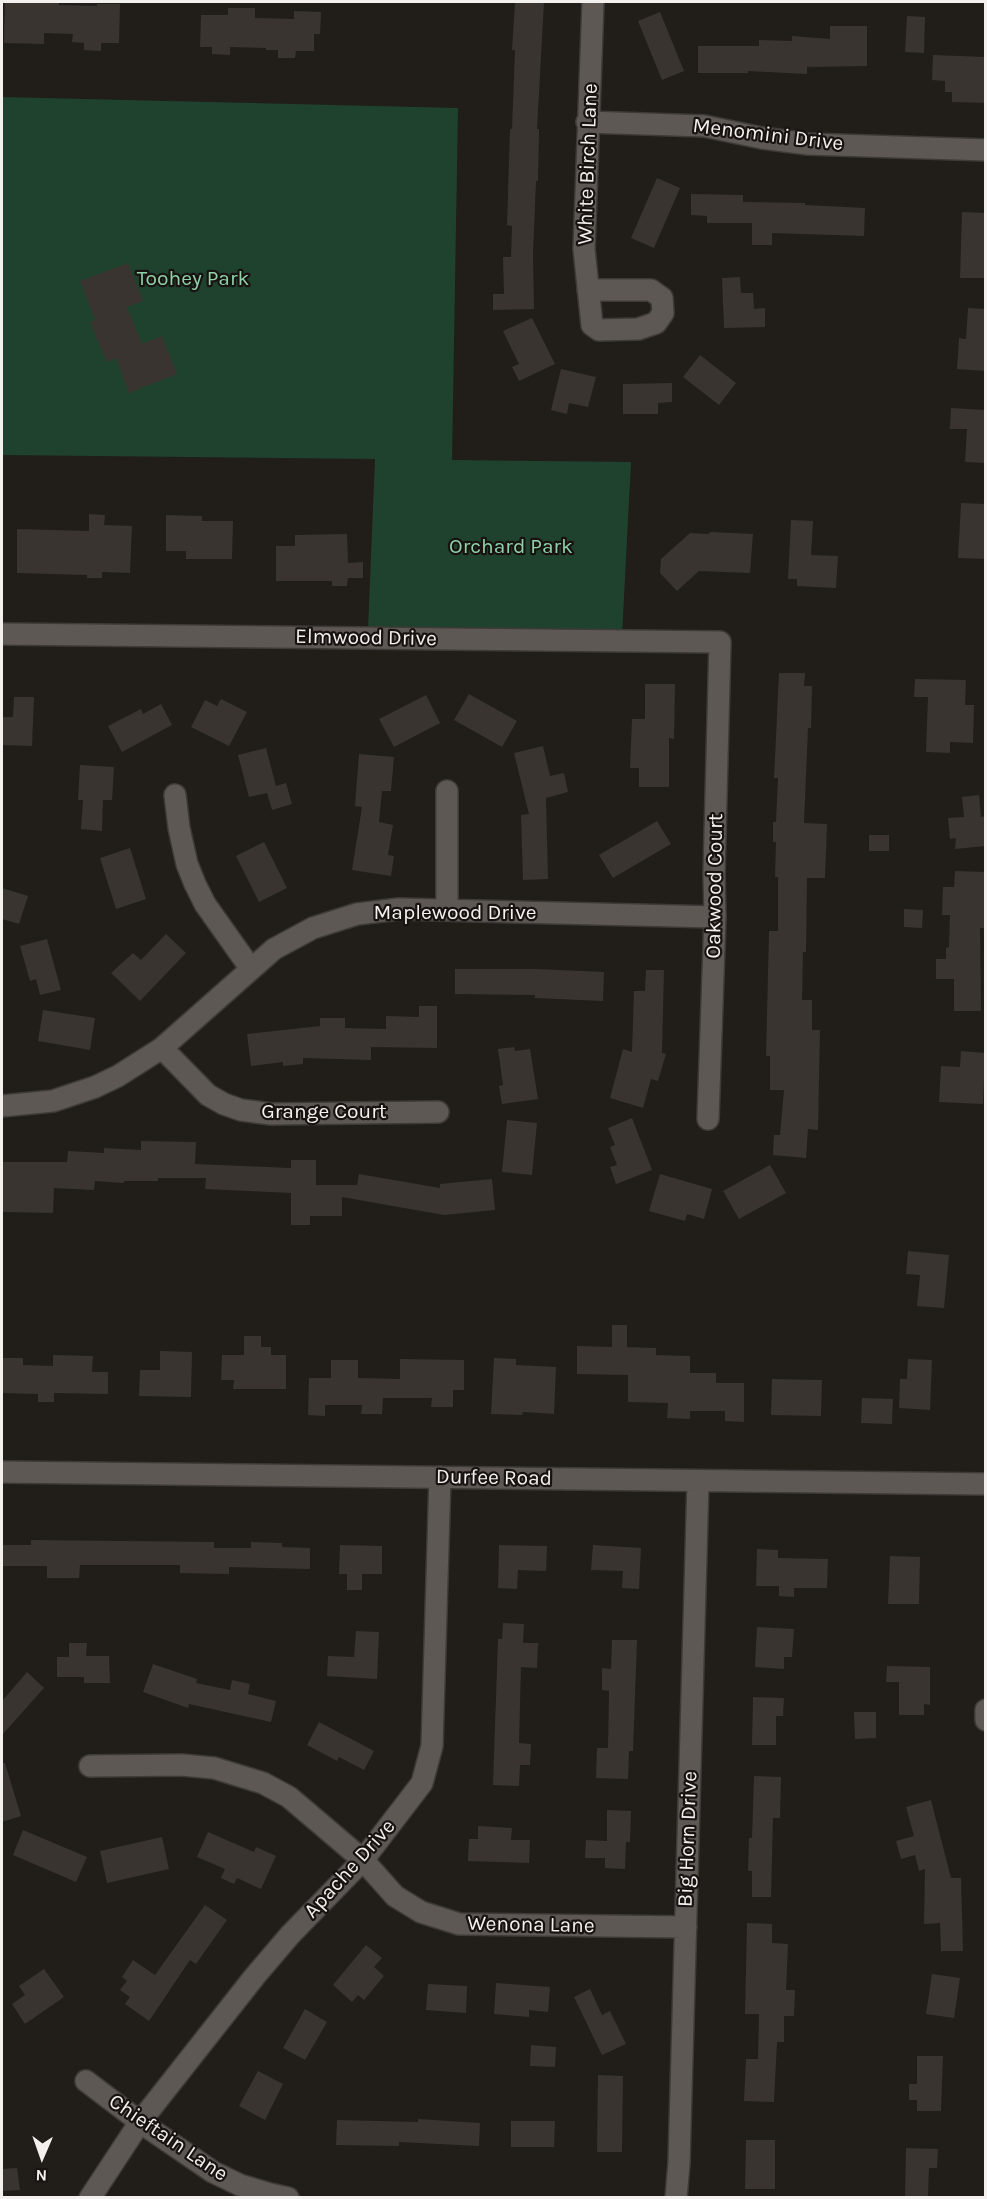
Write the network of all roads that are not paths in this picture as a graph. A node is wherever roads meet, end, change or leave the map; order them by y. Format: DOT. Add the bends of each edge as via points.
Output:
graph roads {
  1 [pos="593,2"];
  2 [pos="587,122"];
  3 [pos="986,150"];
  4 [pos="588,290"];
  5 [pos="2,634"];
  6 [pos="720,652"];
  7 [pos="447,791"];
  8 [pos="175,795"];
  9 [pos="447,910"];
  10 [pos="715,917"];
  11 [pos="251,969"];
  12 [pos="162,1048"];
  13 [pos="2,1106"];
  14 [pos="438,1112"];
  15 [pos="708,1119"];
  16 [pos="2,1472"];
  17 [pos="440,1477"];
  18 [pos="698,1480"];
  19 [pos="986,1484"];
  20 [pos="986,1710"];
  21 [pos="986,1720"];
  22 [pos="90,1766"];
  23 [pos="363,1860"];
  24 [pos="686,1927"];
  25 [pos="86,2081"];
  26 [pos="140,2122"];
  27 [pos="90,2198"];
  28 [pos="288,2198"];
  29 [pos="676,2198"];
  1 -- 2 [label="street, White Birch Lane"];
  2 -- 3 [label="street, Menomini Drive" via="704,126 808,144"];
  2 -- 4 [label="street, White Birch Lane" via="584,249"];
  4 -- 4 [label="street, White Birch Lane" via="592,325 599,330 638,329 656,323 663,313 662,298 651,290"];
  5 -- 6 [label="street, Elmwood Drive" via="720,642"];
  6 -- 10 [label="street, Oakwood Court"];
  7 -- 9 [label="street"];
  8 -- 11 [label="street" via="187,864 195,884"];
  9 -- 10 [label="street, Maplewood Drive"];
  9 -- 11 [label="street, Maplewood Drive" via="380,910 334,921 293,938"];
  10 -- 15 [label="street, Oakwood Court"];
  11 -- 12 [label="street, Maplewood Drive"];
  12 -- 13 [label="street, Maplewood Drive" via="118,1076 74,1095 31,1105"];
  12 -- 14 [label="street, Grange Court" via="208,1095 241,1110 271,1114"];
  16 -- 17 [label="street, Durfee Road"];
  17 -- 18 [label="street, Durfee Road"];
  17 -- 23 [label="street, Apache Drive" via="432,1746 428,1768 422,1783"];
  18 -- 19 [label="street, Durfee Road"];
  18 -- 24 [label="street, Big Horn Drive"];
  20 -- 21 [label="street"];
  22 -- 23 [label="street, Wenona Lane" via="182,1765 240,1775 289,1797"];
  23 -- 24 [label="street, Wenona Lane" via="395,1896 421,1912 459,1924"];
  23 -- 26 [label="street, Apache Drive" via="255,1976"];
  24 -- 29 [label="street, Big Horn Drive"];
  25 -- 26 [label="street, Chieftain Lane"];
  26 -- 27 [label="street, Apache Drive"];
  26 -- 28 [label="street, Chieftain Lane" via="213,2172 240,2185"];
}
